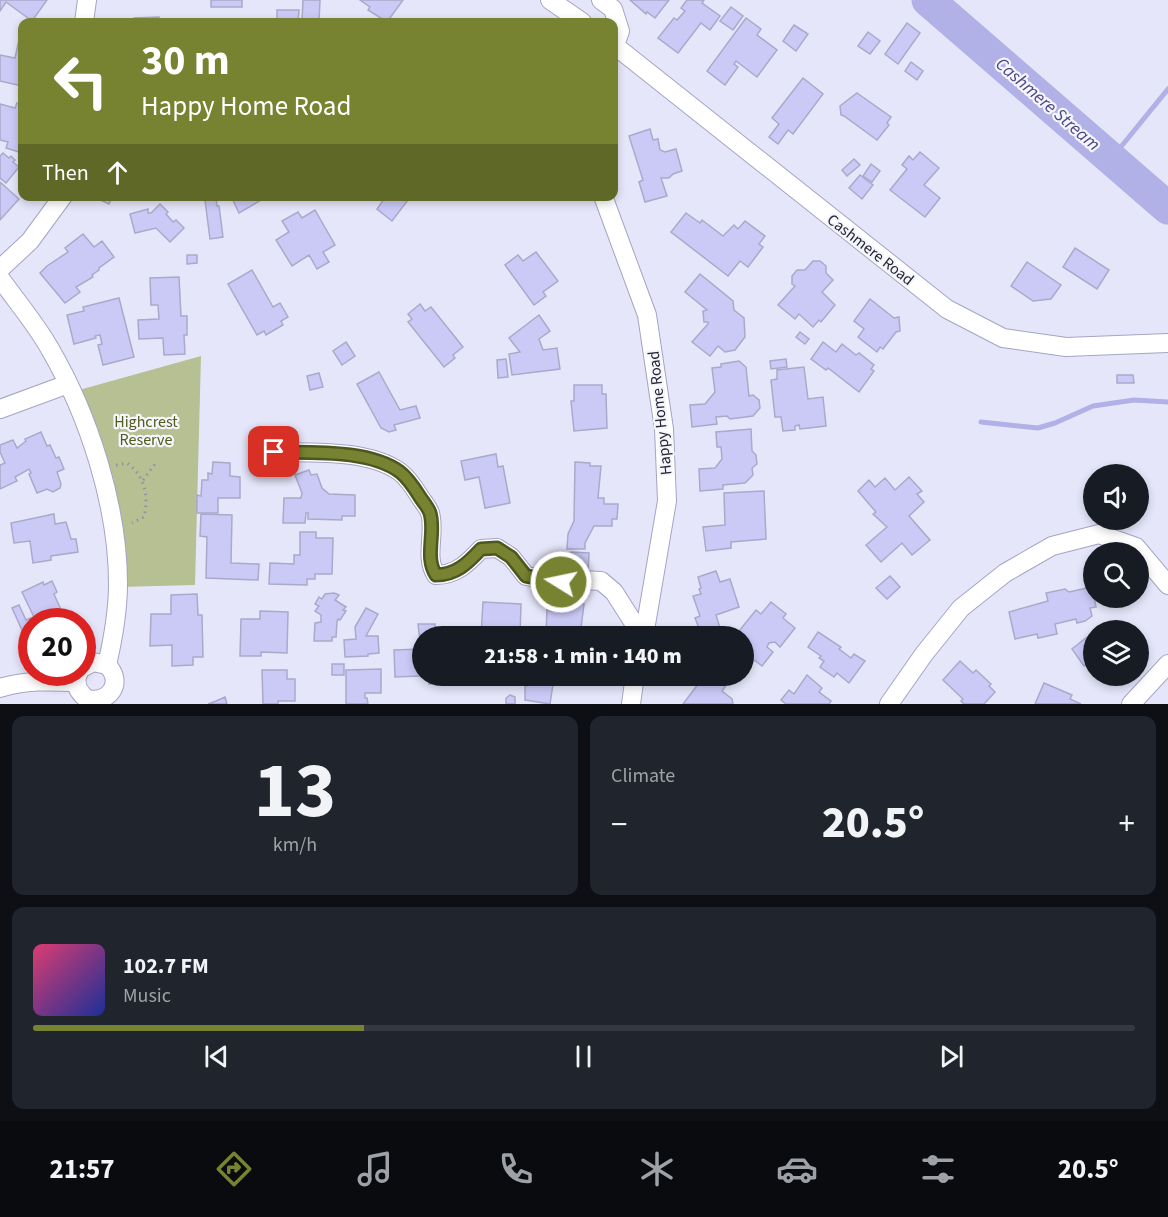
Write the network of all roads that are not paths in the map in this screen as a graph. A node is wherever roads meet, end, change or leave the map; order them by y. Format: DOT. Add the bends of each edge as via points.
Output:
graph roads {
  1 [pos="87,0"];
  2 [pos="550,0"];
  3 [pos="601,0"];
  4 [pos="85,18"];
  5 [pos="576,18"];
  6 [pos="616,18"];
  7 [pos="618,49"];
  8 [pos="59,201"];
  9 [pos="605,201"];
  10 [pos="0,269"];
  11 [pos="0,279"];
  12 [pos="1168,343"];
  13 [pos="68,384"];
  14 [pos="0,409"];
  15 [pos="274,452"];
  16 [pos="1168,585"];
  17 [pos="636,626"];
  18 [pos="645,626"];
  19 [pos="96,663"];
  20 [pos="1168,664"];
  21 [pos="107,665"];
  22 [pos="18,685"];
  23 [pos="78,686"];
  24 [pos="633,686"];
  25 [pos="0,688"];
  26 [pos="118,699"];
  27 [pos="631,704"];
  28 [pos="889,704"];
  29 [pos="1131,704"];
  1 -- 4 [label="street"];
  2 -- 5 [label="street"];
  3 -- 6 [label="street, Cashmere Road" via="613,9"];
  7 -- 12 [label="street, Cashmere Road" via="947,309 1003,338 1066,347"];
  8 -- 10 [label="street" via="30,240"];
  9 -- 18 [label="street, Happy Home Road" via="647,315 664,429 667,501"];
  11 -- 13 [label="street" via="35,325"];
  13 -- 14 [label="street"];
  13 -- 21 [label="street" via="90,433 118,558 113,636"];
  15 -- 17 [label="street, Happy Home Road" via="349,454 399,472 430,512 430,566 436,575 447,575 467,564 481,549 497,548 511,557 526,576 561,582 601,581 614,592"];
  16 -- 28 [label="street" via="1137,547 1099,534 1053,546 1005,573 961,608"];
  19 -- 21 [label="street"];
  20 -- 29 [label="street"];
  21 -- 26 [label="street"];
  22 -- 25 [label="street"];
  23 -- 26 [label="street" via="87,699"];
  24 -- 27 [label="street"];
}
